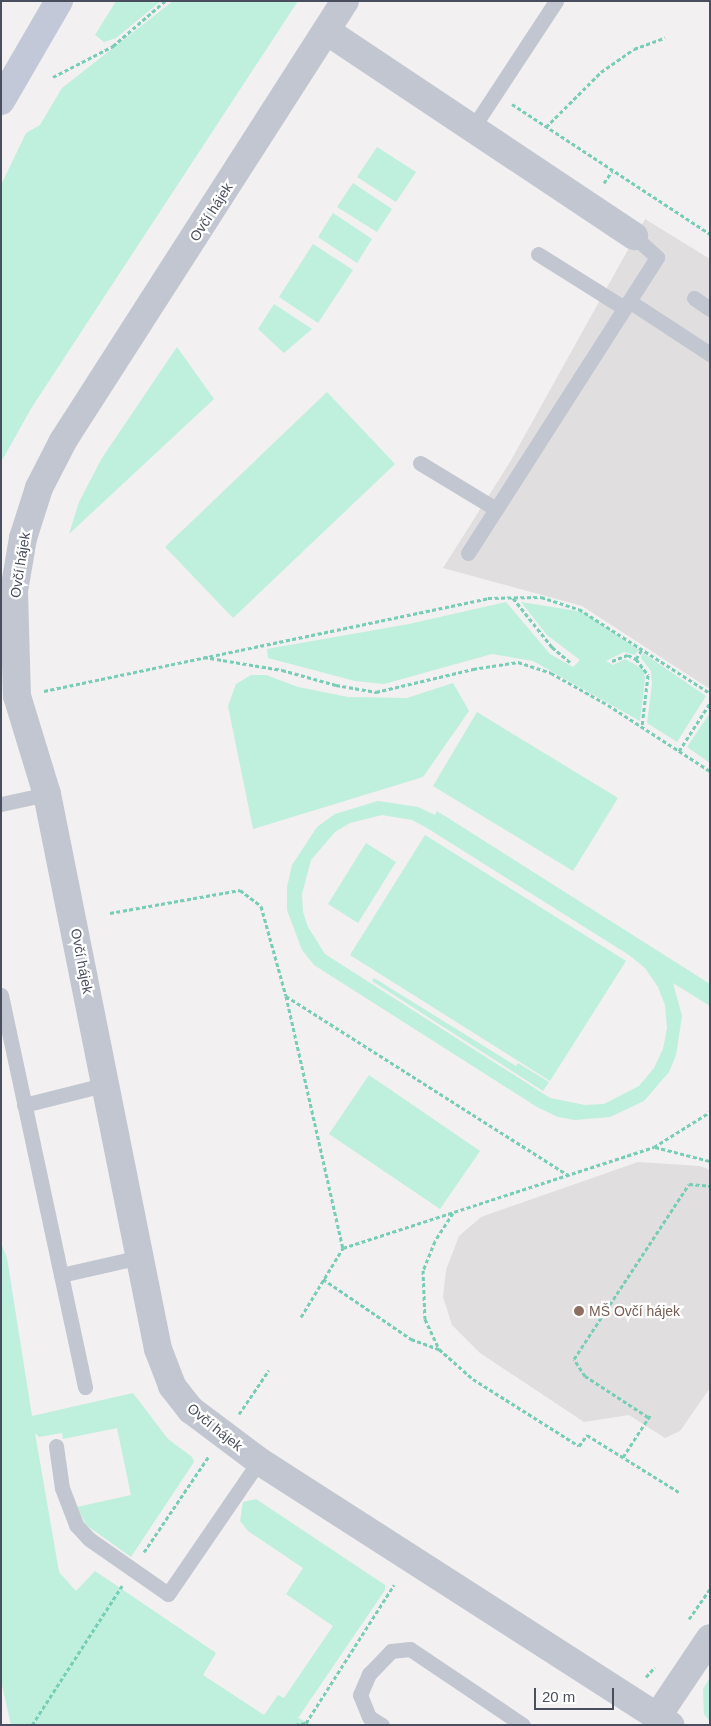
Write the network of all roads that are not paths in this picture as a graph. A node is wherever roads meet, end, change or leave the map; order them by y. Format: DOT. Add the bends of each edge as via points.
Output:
graph roads {
  1 [pos="59,1"];
  2 [pos="345,1"];
  3 [pos="556,1"];
  4 [pos="328,32"];
  5 [pos="1,101"];
  6 [pos="472,129"];
  7 [pos="634,236"];
  8 [pos="538,254"];
  9 [pos="694,298"];
  10 [pos="627,305"];
  11 [pos="710,309"];
  12 [pos="710,354"];
  13 [pos="420,463"];
  14 [pos="496,509"];
  15 [pos="468,553"];
  16 [pos="9,697"];
  17 [pos="47,794"];
  18 [pos="1,804"];
  19 [pos="1,994"];
  20 [pos="107,1084"];
  21 [pos="24,1105"];
  22 [pos="140,1258"];
  23 [pos="61,1275"];
  24 [pos="85,1387"];
  25 [pos="56,1446"];
  26 [pos="259,1461"];
  27 [pos="710,1638"];
  28 [pos="660,1722"];
  29 [pos="382,1725"];
  30 [pos="523,1725"];
  1 -- 5 [label="main road"];
  2 -- 4 [label="street, Ovčí hájek"];
  3 -- 6 [label="lane"];
  4 -- 6 [label="street"];
  4 -- 16 [label="street, Ovčí hájek" via="63,441 39,488 23,538 14,591"];
  6 -- 7 [label="street"];
  7 -- 10 [label="lane" via="657,257"];
  8 -- 10 [label="lane"];
  9 -- 11 [label="lane"];
  10 -- 12 [label="lane"];
  10 -- 14 [label="lane"];
  13 -- 14 [label="lane"];
  14 -- 15 [label="lane"];
  16 -- 17 [label="street, Ovčí hájek"];
  17 -- 18 [label="lane"];
  17 -- 20 [label="street, Ovčí hájek"];
  19 -- 21 [label="lane"];
  20 -- 21 [label="lane"];
  20 -- 22 [label="street, Ovčí hájek"];
  21 -- 23 [label="lane"];
  22 -- 23 [label="lane"];
  22 -- 26 [label="street, Ovčí hájek" via="158,1348 172,1386 191,1410"];
  23 -- 24 [label="lane"];
  25 -- 26 [label="lane" via="62,1488 76,1524 89,1539 168,1594"];
  26 -- 28 [label="street, Ovčí hájek"];
  27 -- 28 [label="street, Ovčí hájek"];
  29 -- 30 [label="lane" via="369,1716 360,1695 369,1674 391,1651 410,1649"];
}
